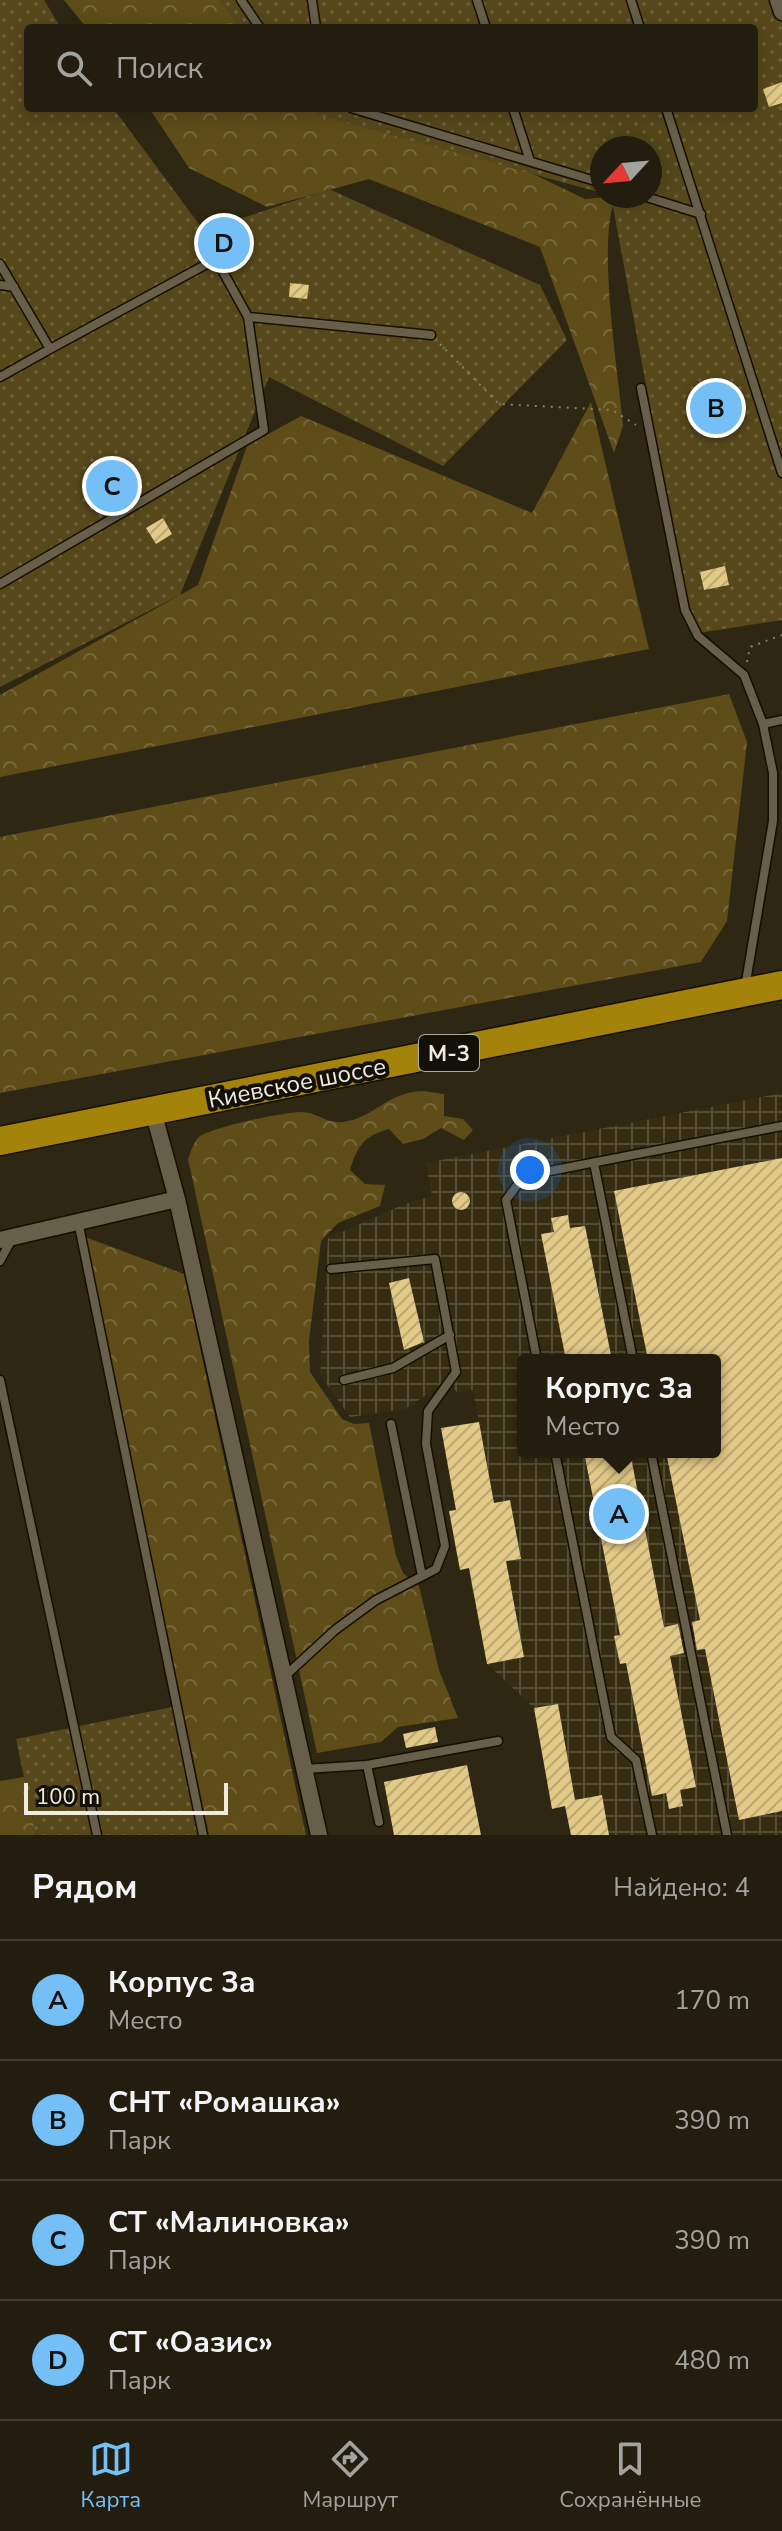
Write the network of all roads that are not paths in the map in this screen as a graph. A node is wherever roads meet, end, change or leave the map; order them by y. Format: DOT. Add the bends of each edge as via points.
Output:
graph roads {
  1 [pos="241,0"];
  2 [pos="312,0"];
  3 [pos="477,0"];
  4 [pos="631,0"];
  5 [pos="778,0"];
  6 [pos="782,12"];
  7 [pos="257,24"];
  8 [pos="315,24"];
  9 [pos="485,24"];
  10 [pos="639,24"];
  11 [pos="365,112"];
  12 [pos="514,112"];
  13 [pos="667,112"];
  14 [pos="530,161"];
  15 [pos="590,179"];
  16 [pos="662,202"];
  17 [pos="701,214"];
  18 [pos="0,264"];
  19 [pos="0,285"];
  20 [pos="14,287"];
  21 [pos="248,317"];
  22 [pos="431,335"];
  23 [pos="50,349"];
  24 [pos="0,377"];
  25 [pos="641,388"];
  26 [pos="782,473"];
  27 [pos="0,584"];
  28 [pos="782,720"];
  29 [pos="763,724"];
  30 [pos="778,772"];
  31 [pos="778,801"];
  32 [pos="782,985"];
  33 [pos="744,992"];
  34 [pos="153,1111"];
  35 [pos="782,1126"];
  36 [pos="0,1141"];
  37 [pos="594,1163"];
  38 [pos="177,1199"];
  39 [pos="78,1221"];
  40 [pos="6,1238"];
  41 [pos="0,1261"];
  42 [pos="331,1269"];
  43 [pos="450,1335"];
  44 [pos="536,1354"];
  45 [pos="632,1354"];
  46 [pos="0,1380"];
  47 [pos="344,1380"];
  48 [pos="391,1424"];
  49 [pos="556,1458"];
  50 [pos="652,1458"];
  51 [pos="422,1576"];
  52 [pos="284,1677"];
  53 [pos="498,1741"];
  54 [pos="367,1765"];
  55 [pos="304,1770"];
  56 [pos="379,1822"];
  57 [pos="97,1835"];
  58 [pos="203,1835"];
  59 [pos="319,1835"];
  60 [pos="652,1835"];
  61 [pos="727,1835"];
  1 -- 7 [label="lane"];
  2 -- 8 [label="lane"];
  3 -- 9 [label="lane"];
  4 -- 10 [label="lane"];
  5 -- 6 [label="street"];
  11 -- 14 [label="lane"];
  12 -- 14 [label="lane"];
  13 -- 17 [label="lane"];
  14 -- 15 [label="lane"];
  16 -- 17 [label="lane"];
  17 -- 26 [label="lane"];
  18 -- 20 [label="lane"];
  19 -- 20 [label="lane"];
  20 -- 23 [label="lane"];
  21 -- 22 [label="lane"];
  21 -- 23 [label="lane" via="216,259"];
  21 -- 27 [label="lane" via="264,430"];
  23 -- 24 [label="lane"];
  25 -- 29 [label="lane" via="685,610 698,636 744,675"];
  28 -- 29 [label="lane"];
  29 -- 30 [label="lane"];
  30 -- 31 [label="lane"];
  31 -- 33 [label="lane"];
  32 -- 33 [label="highway, Киевское шоссе / М-3"];
  33 -- 34 [label="highway, Киевское шоссе / М-3"];
  34 -- 36 [label="highway, Киевское шоссе / М-3"];
  34 -- 38 [label="street"];
  35 -- 37 [label="lane"];
  37 -- 44 [label="lane" via="524,1176 506,1200"];
  37 -- 45 [label="lane"];
  38 -- 39 [label="street"];
  38 -- 52 [label="street"];
  39 -- 40 [label="street"];
  39 -- 58 [label="lane"];
  40 -- 41 [label="lane"];
  42 -- 43 [label="lane" via="435,1259"];
  43 -- 47 [label="lane" via="393,1368"];
  43 -- 51 [label="lane" via="456,1372 428,1411 426,1444 445,1546 436,1569"];
  46 -- 57 [label="lane"];
  48 -- 51 [label="lane"];
  49 -- 60 [label="lane" via="611,1737 636,1760"];
  50 -- 61 [label="lane"];
  51 -- 52 [label="lane" via="355,1615"];
  52 -- 55 [label="street"];
  53 -- 54 [label="lane"];
  54 -- 55 [label="lane"];
  54 -- 56 [label="lane"];
  55 -- 59 [label="street"];
}
